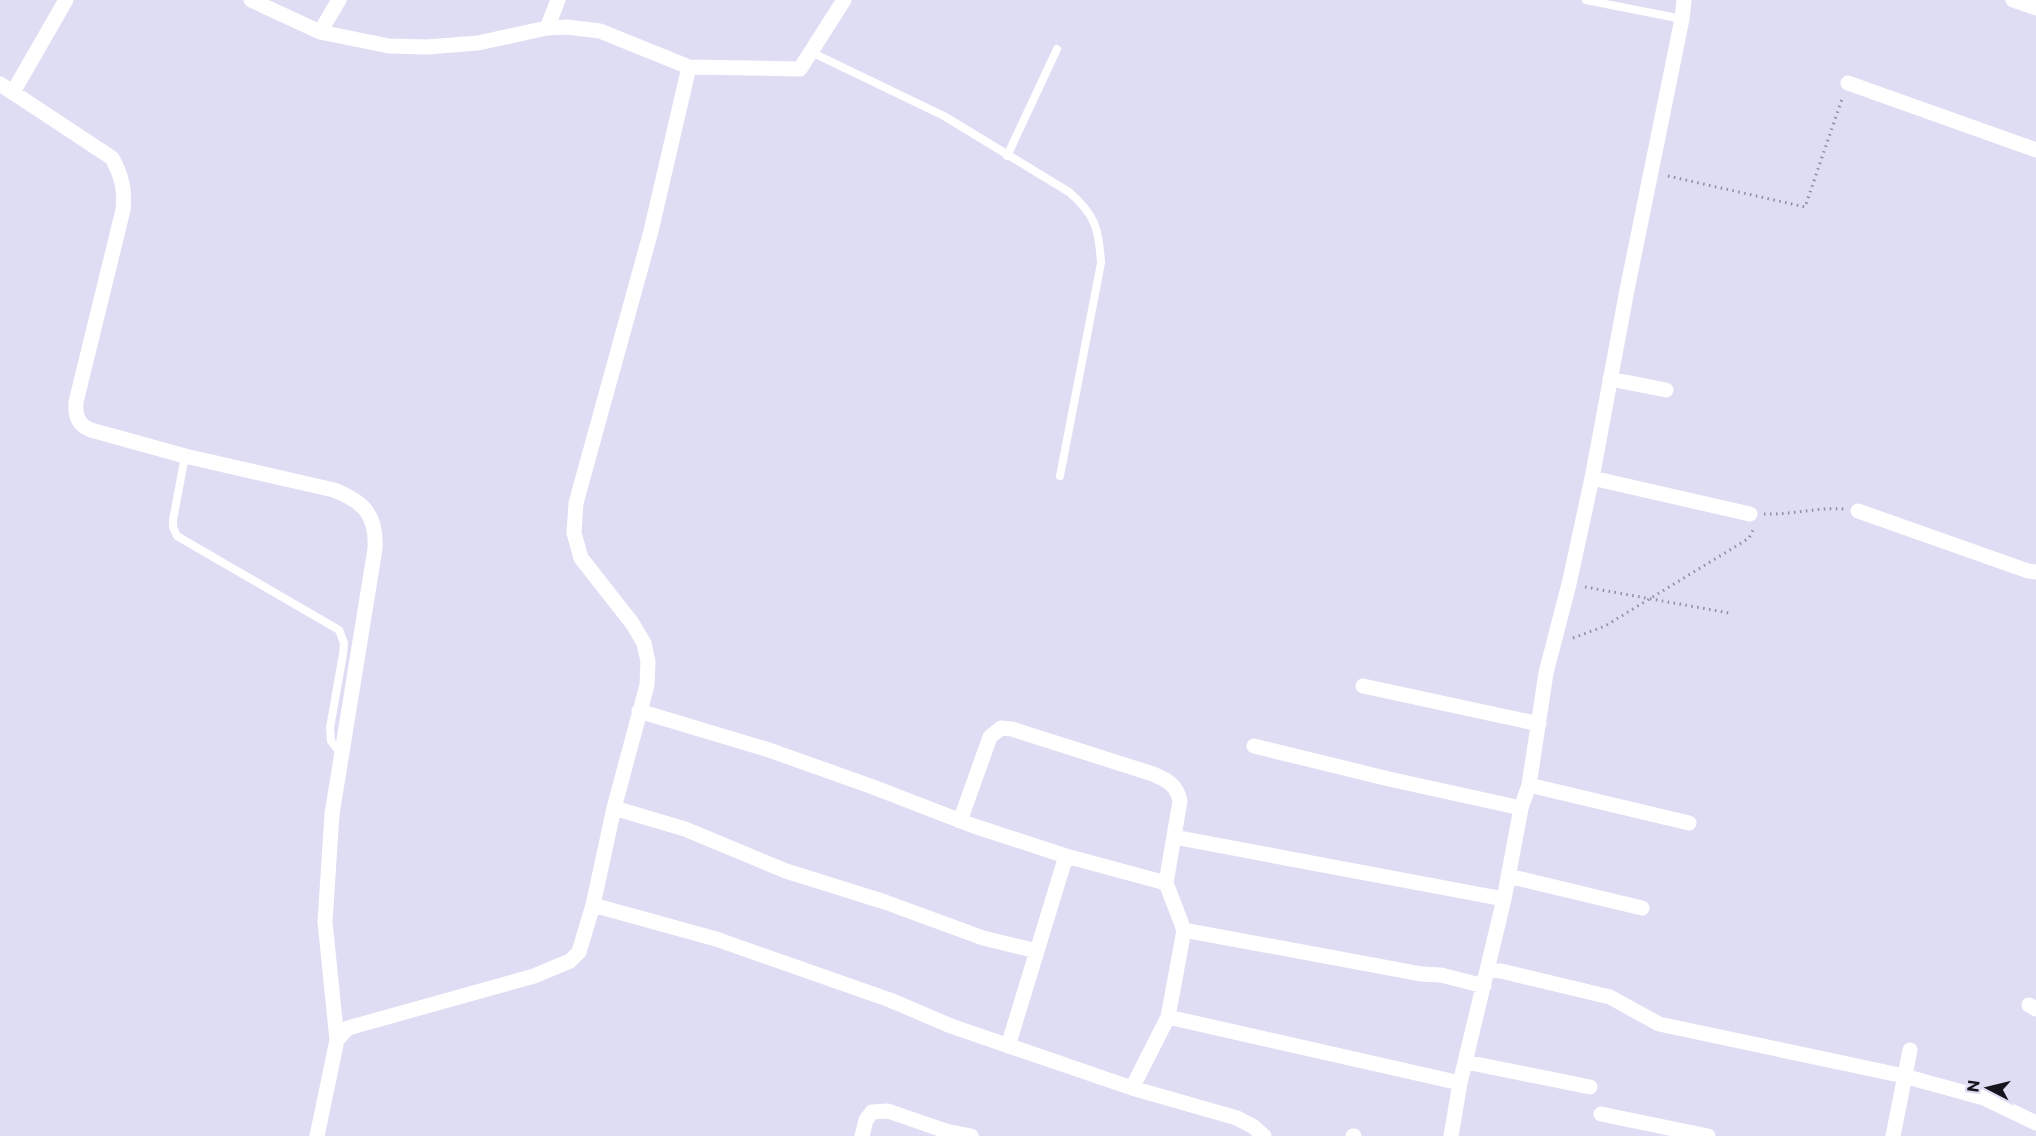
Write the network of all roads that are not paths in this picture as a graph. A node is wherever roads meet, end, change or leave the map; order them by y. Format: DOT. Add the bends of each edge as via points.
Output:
graph roads {
  1 [pos="66,0"];
  2 [pos="250,0"];
  3 [pos="339,0"];
  4 [pos="558,0"];
  5 [pos="1586,0"];
  6 [pos="1684,0"];
  7 [pos="2013,0"];
  8 [pos="839,2"];
  9 [pos="2036,8"];
  10 [pos="1682,19"];
  11 [pos="547,28"];
  12 [pos="320,32"];
  13 [pos="1057,50"];
  14 [pos="811,52"];
  15 [pos="689,67"];
  16 [pos="1848,83"];
  17 [pos="7,88"];
  18 [pos="2036,150"];
  19 [pos="1007,156"];
  20 [pos="1610,379"];
  21 [pos="1666,390"];
  22 [pos="185,456"];
  23 [pos="1060,476"];
  24 [pos="1592,478"];
  25 [pos="1858,511"];
  26 [pos="1754,514"];
  27 [pos="2036,572"];
  28 [pos="1363,686"];
  29 [pos="639,711"];
  30 [pos="1539,724"];
  31 [pos="1254,746"];
  32 [pos="342,755"];
  33 [pos="1529,785"];
  34 [pos="614,808"];
  35 [pos="1521,808"];
  36 [pos="960,821"];
  37 [pos="1689,823"];
  38 [pos="1174,837"];
  39 [pos="1066,856"];
  40 [pos="1508,876"];
  41 [pos="1166,883"];
  42 [pos="1504,899"];
  43 [pos="593,905"];
  44 [pos="1642,908"];
  45 [pos="1184,930"];
  46 [pos="1037,951"];
  47 [pos="1488,970"];
  48 [pos="1484,986"];
  49 [pos="1168,1017"];
  50 [pos="337,1040"];
  51 [pos="1008,1046"];
  52 [pos="1910,1050"];
  53 [pos="1466,1062"];
  54 [pos="1904,1076"];
  55 [pos="1460,1083"];
  56 [pos="1590,1087"];
  57 [pos="1132,1089"];
  58 [pos="1600,1114"];
  59 [pos="2036,1123"];
  60 [pos="317,1136"];
  61 [pos="862,1136"];
  62 [pos="968,1136"];
  63 [pos="1264,1136"];
  64 [pos="1451,1136"];
  65 [pos="1708,1136"];
  66 [pos="1893,1136"];
  1 -- 17 [label="street"];
  2 -- 12 [label="street"];
  3 -- 12 [label="street"];
  4 -- 11 [label="street"];
  5 -- 10 [label="lane"];
  6 -- 10 [label="street"];
  7 -- 9 [label="street"];
  8 -- 14 [label="street"];
  10 -- 20 [label="street"];
  11 -- 12 [label="street" via="478,43 427,46 389,46"];
  11 -- 15 [label="street" via="600,31"];
  13 -- 19 [label="lane"];
  14 -- 15 [label="street" via="800,69"];
  14 -- 19 [label="lane" via="944,116"];
  15 -- 29 [label="street" via="651,231 576,502 574,534 581,558 644,643 647,685"];
  16 -- 18 [label="street"];
  17 -- 22 [label="street" via="112,158 124,183 123,210 76,402 80,423 91,430"];
  19 -- 23 [label="lane" via="1085,205 1100,240 1101,263"];
  20 -- 21 [label="street"];
  20 -- 24 [label="street"];
  22 -- 32 [label="lane" via="173,520 177,536 339,630 343,654 330,728 332,741"];
  22 -- 32 [label="street" via="334,490 350,496 369,514 375,549"];
  24 -- 26 [label="street"];
  24 -- 30 [label="street" via="1546,672"];
  25 -- 27 [label="street"];
  28 -- 30 [label="street"];
  29 -- 34 [label="street"];
  29 -- 36 [label="street" via="770,750"];
  30 -- 33 [label="street"];
  31 -- 35 [label="street"];
  32 -- 50 [label="street" via="332,814 325,922"];
  33 -- 35 [label="street"];
  33 -- 37 [label="street"];
  34 -- 43 [label="street"];
  34 -- 46 [label="street" via="685,829 786,872 885,902 983,938"];
  35 -- 40 [label="street"];
  36 -- 38 [label="street" via="990,737 1001,728 1153,774 1173,784 1180,801"];
  36 -- 39 [label="street"];
  38 -- 41 [label="street"];
  38 -- 42 [label="street"];
  39 -- 41 [label="street"];
  39 -- 46 [label="street"];
  40 -- 42 [label="street"];
  40 -- 44 [label="street"];
  41 -- 45 [label="street"];
  42 -- 47 [label="street"];
  43 -- 50 [label="street" via="579,952 570,961 534,976 348,1028"];
  43 -- 51 [label="street" via="716,939"];
  45 -- 48 [label="street"];
  45 -- 49 [label="street"];
  46 -- 51 [label="street"];
  47 -- 48 [label="street"];
  47 -- 54 [label="street" via="1610,998 1659,1024"];
  48 -- 53 [label="street"];
  49 -- 55 [label="street"];
  49 -- 57 [label="street"];
  50 -- 60 [label="street"];
  51 -- 57 [label="street"];
  52 -- 54 [label="street"];
  53 -- 55 [label="street"];
  53 -- 56 [label="street"];
  54 -- 59 [label="street" via="1984,1098"];
  54 -- 66 [label="street"];
  55 -- 64 [label="street"];
  57 -- 63 [label="street" via="1237,1118"];
  58 -- 65 [label="street"];
  61 -- 62 [label="street" via="872,1112 888,1111"];
}
